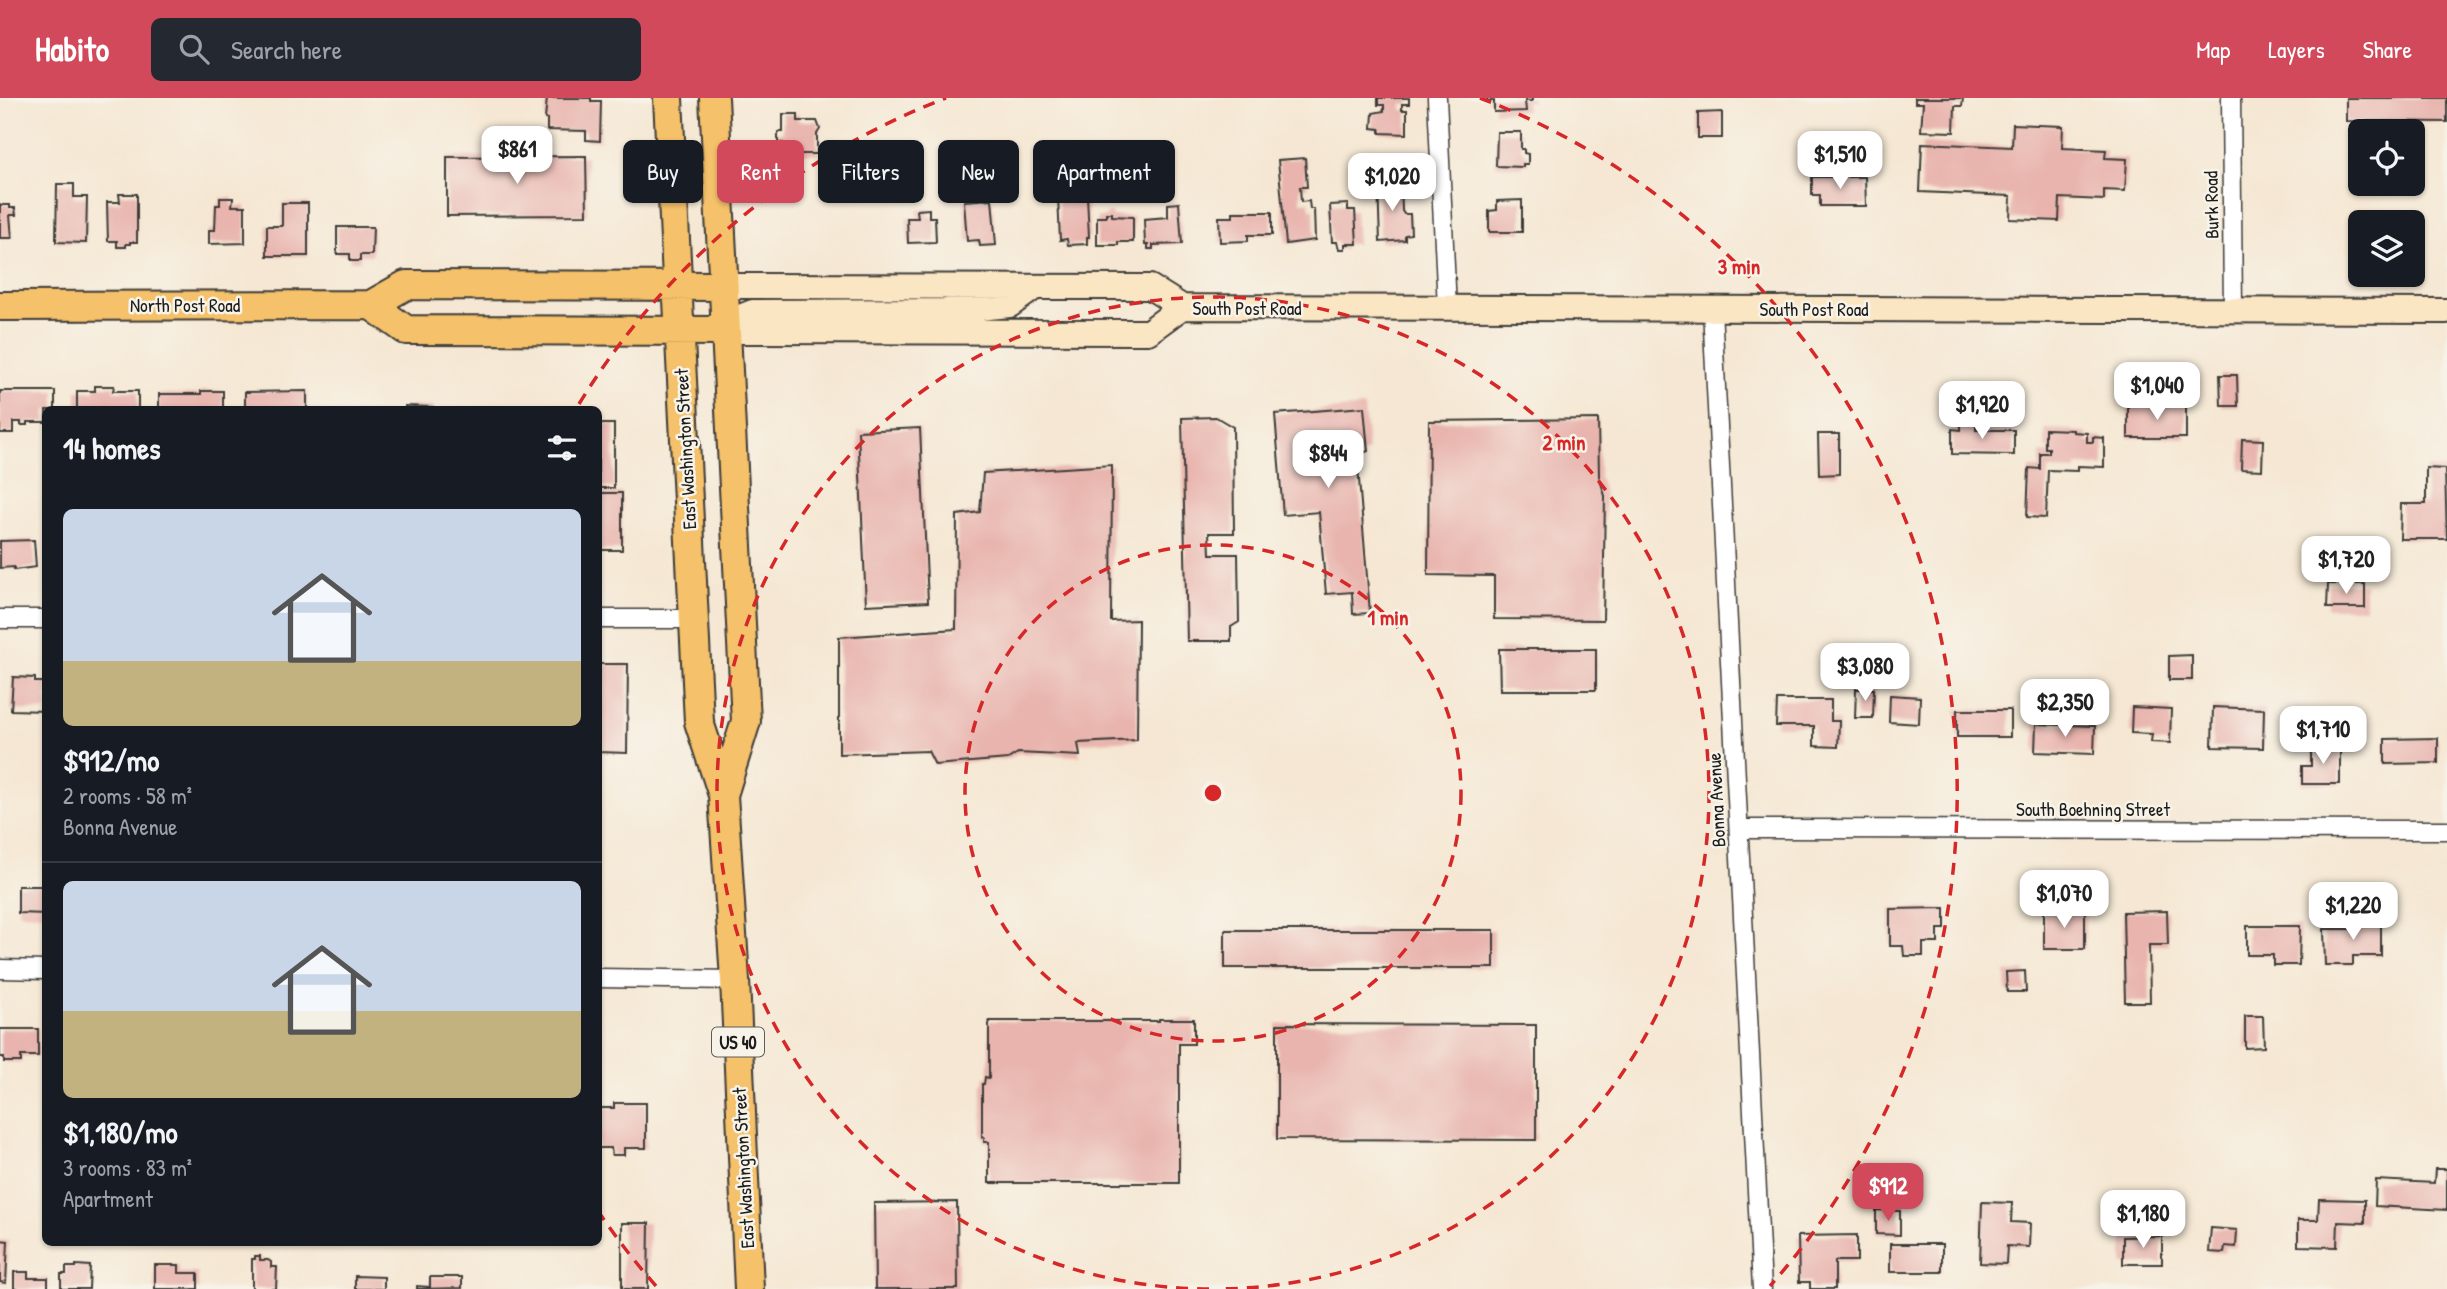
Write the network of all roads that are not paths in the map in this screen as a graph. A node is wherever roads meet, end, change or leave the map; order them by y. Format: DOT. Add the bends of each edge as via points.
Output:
graph roads {
  1 [pos="668,98"];
  2 [pos="1437,98"];
  3 [pos="2231,98"];
  4 [pos="715,99"];
  5 [pos="701,286"];
  6 [pos="1035,287"];
  7 [pos="371,305"];
  8 [pos="0,306"];
  9 [pos="1182,307"];
  10 [pos="1447,308"];
  11 [pos="1712,309"];
  12 [pos="2233,311"];
  13 [pos="2447,311"];
  14 [pos="709,329"];
  15 [pos="0,619"];
  16 [pos="42,619"];
  17 [pos="602,619"];
  18 [pos="694,619"];
  19 [pos="723,795"];
  20 [pos="1740,829"];
  21 [pos="2447,830"];
  22 [pos="0,969"];
  23 [pos="42,970"];
  24 [pos="602,978"];
  25 [pos="735,980"];
  26 [pos="749,1289"];
  27 [pos="1762,1289"];
  1 -- 5 [label="main road, East Washington Street / US 40"];
  2 -- 10 [label="street"];
  3 -- 12 [label="street, Burk Road"];
  4 -- 5 [label="main road, East Washington Street / US 40"];
  5 -- 6 [label="main road, South Post Road"];
  5 -- 7 [label="main road, North Post Road" via="406,285"];
  5 -- 14 [label="main road, East Washington Street / US 40"];
  5 -- 14 [label="main road, East Washington Street / US 40"];
  6 -- 9 [label="main road, South Post Road" via="1150,287"];
  6 -- 14 [label="main road" via="1010,305 946,311 753,312"];
  7 -- 8 [label="main road, North Post Road"];
  7 -- 14 [label="main road" via="405,330"];
  9 -- 10 [label="main road, South Post Road"];
  9 -- 14 [label="main road, South Post Road" via="1148,332"];
  10 -- 11 [label="main road, South Post Road"];
  11 -- 12 [label="main road, South Post Road"];
  11 -- 20 [label="street, Bonna Avenue"];
  12 -- 13 [label="main road, South Post Road"];
  14 -- 18 [label="main road, East Washington Street / US 40" via="681,363"];
  14 -- 19 [label="main road, East Washington Street / US 40" via="746,721"];
  15 -- 16 [label="street"];
  17 -- 18 [label="street"];
  18 -- 19 [label="main road, East Washington Street / US 40" via="699,722"];
  19 -- 25 [label="main road, East Washington Street / US 40"];
  20 -- 21 [label="street, South Boehning Street"];
  20 -- 27 [label="street, Bonna Avenue"];
  22 -- 23 [label="street"];
  24 -- 25 [label="street"];
  25 -- 26 [label="main road, East Washington Street / US 40"];
}
